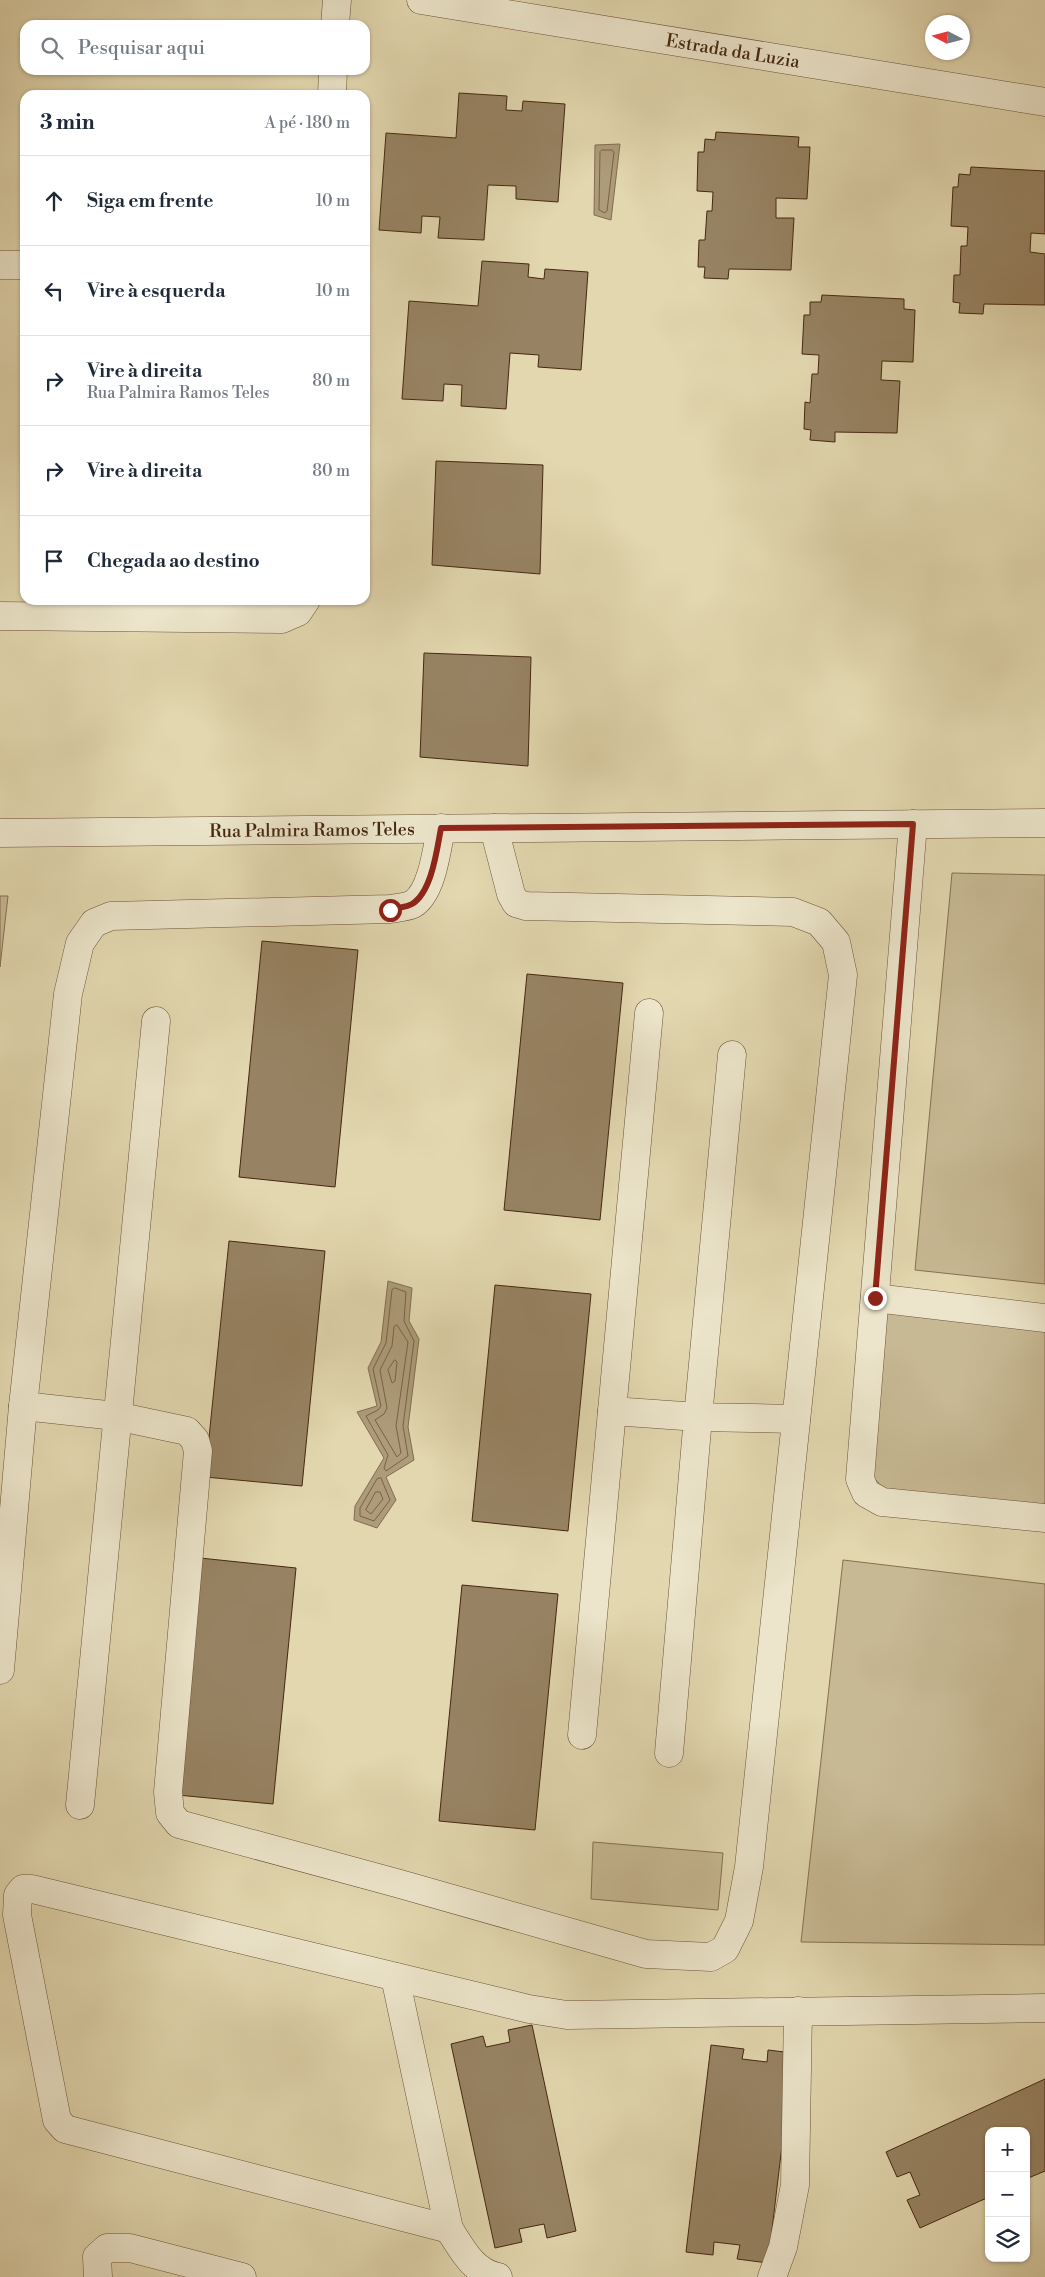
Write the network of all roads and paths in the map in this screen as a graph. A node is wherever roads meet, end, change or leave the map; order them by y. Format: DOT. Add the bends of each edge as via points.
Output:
graph roads {
  1 [pos="337,0"];
  2 [pos="421,0"];
  3 [pos="335,20"];
  4 [pos="333,75"];
  5 [pos="332,90"];
  6 [pos="1045,102"];
  7 [pos="0,265"];
  8 [pos="20,265"];
  9 [pos="303,605"];
  10 [pos="0,616"];
  11 [pos="1045,823"];
  12 [pos="913,824"];
  13 [pos="441,828"];
  14 [pos="494,828"];
  15 [pos="0,833"];
  16 [pos="649,1013"];
  17 [pos="156,1021"];
  18 [pos="732,1055"];
  19 [pos="875,1298"];
  20 [pos="1045,1318"];
  21 [pos="23,1406"];
  22 [pos="612,1412"];
  23 [pos="116,1416"];
  24 [pos="698,1417"];
  25 [pos="796,1419"];
  26 [pos="1045,1518"];
  27 [pos="0,1670"];
  28 [pos="582,1736"];
  29 [pos="669,1754"];
  30 [pos="80,1805"];
  31 [pos="395,1977"];
  32 [pos="1045,2008"];
  33 [pos="798,2011"];
  34 [pos="449,2229"];
  35 [pos="196,2271"];
  36 [pos="98,2277"];
  37 [pos="242,2277"];
  38 [pos="498,2277"];
  39 [pos="772,2277"];
  1 -- 3 [label="street"];
  2 -- 6 [label="street, Estrada da Luzia"];
  4 -- 5 [label="street"];
  7 -- 8 [label="street"];
  9 -- 10 [label="street" via="298,612 282,619"];
  11 -- 12 [label="street, Rua Palmira Ramos Teles"];
  12 -- 14 [label="street, Rua Palmira Ramos Teles"];
  12 -- 19 [label="street"];
  13 -- 14 [label="street, Rua Palmira Ramos Teles"];
  13 -- 15 [label="street, Rua Palmira Ramos Teles"];
  13 -- 21 [label="street" via="424,893 412,904 390,910 111,916 94,923 80,942 68,994"];
  14 -- 25 [label="street" via="516,903 526,906 793,912 819,922 836,942 843,975"];
  16 -- 22 [label="street"];
  17 -- 23 [label="street"];
  18 -- 24 [label="street"];
  19 -- 20 [label="street"];
  19 -- 26 [label="street" via="860,1479 866,1493 882,1502"];
  21 -- 23 [label="street"];
  21 -- 27 [label="street"];
  22 -- 24 [label="street"];
  22 -- 28 [label="street"];
  23 -- 25 [label="street" via="187,1431 195,1440 198,1451 168,1792 170,1813 179,1824 646,1954 711,1957 725,1949 739,1921 749,1867"];
  23 -- 30 [label="street"];
  24 -- 25 [label="street"];
  24 -- 29 [label="street"];
  31 -- 33 [label="street" via="528,2009 567,2015"];
  31 -- 34 [label="street"];
  31 -- 34 [label="street" via="32,1889 23,1889 18,1895 17,1915 55,2111 57,2120 65,2129"];
  32 -- 33 [label="street"];
  33 -- 39 [label="street" via="795,2185 783,2247"];
  34 -- 38 [label="street" via="468,2260 488,2275"];
  35 -- 36 [label="street" via="130,2248 107,2248 97,2257"];
  35 -- 37 [label="street"];
}
